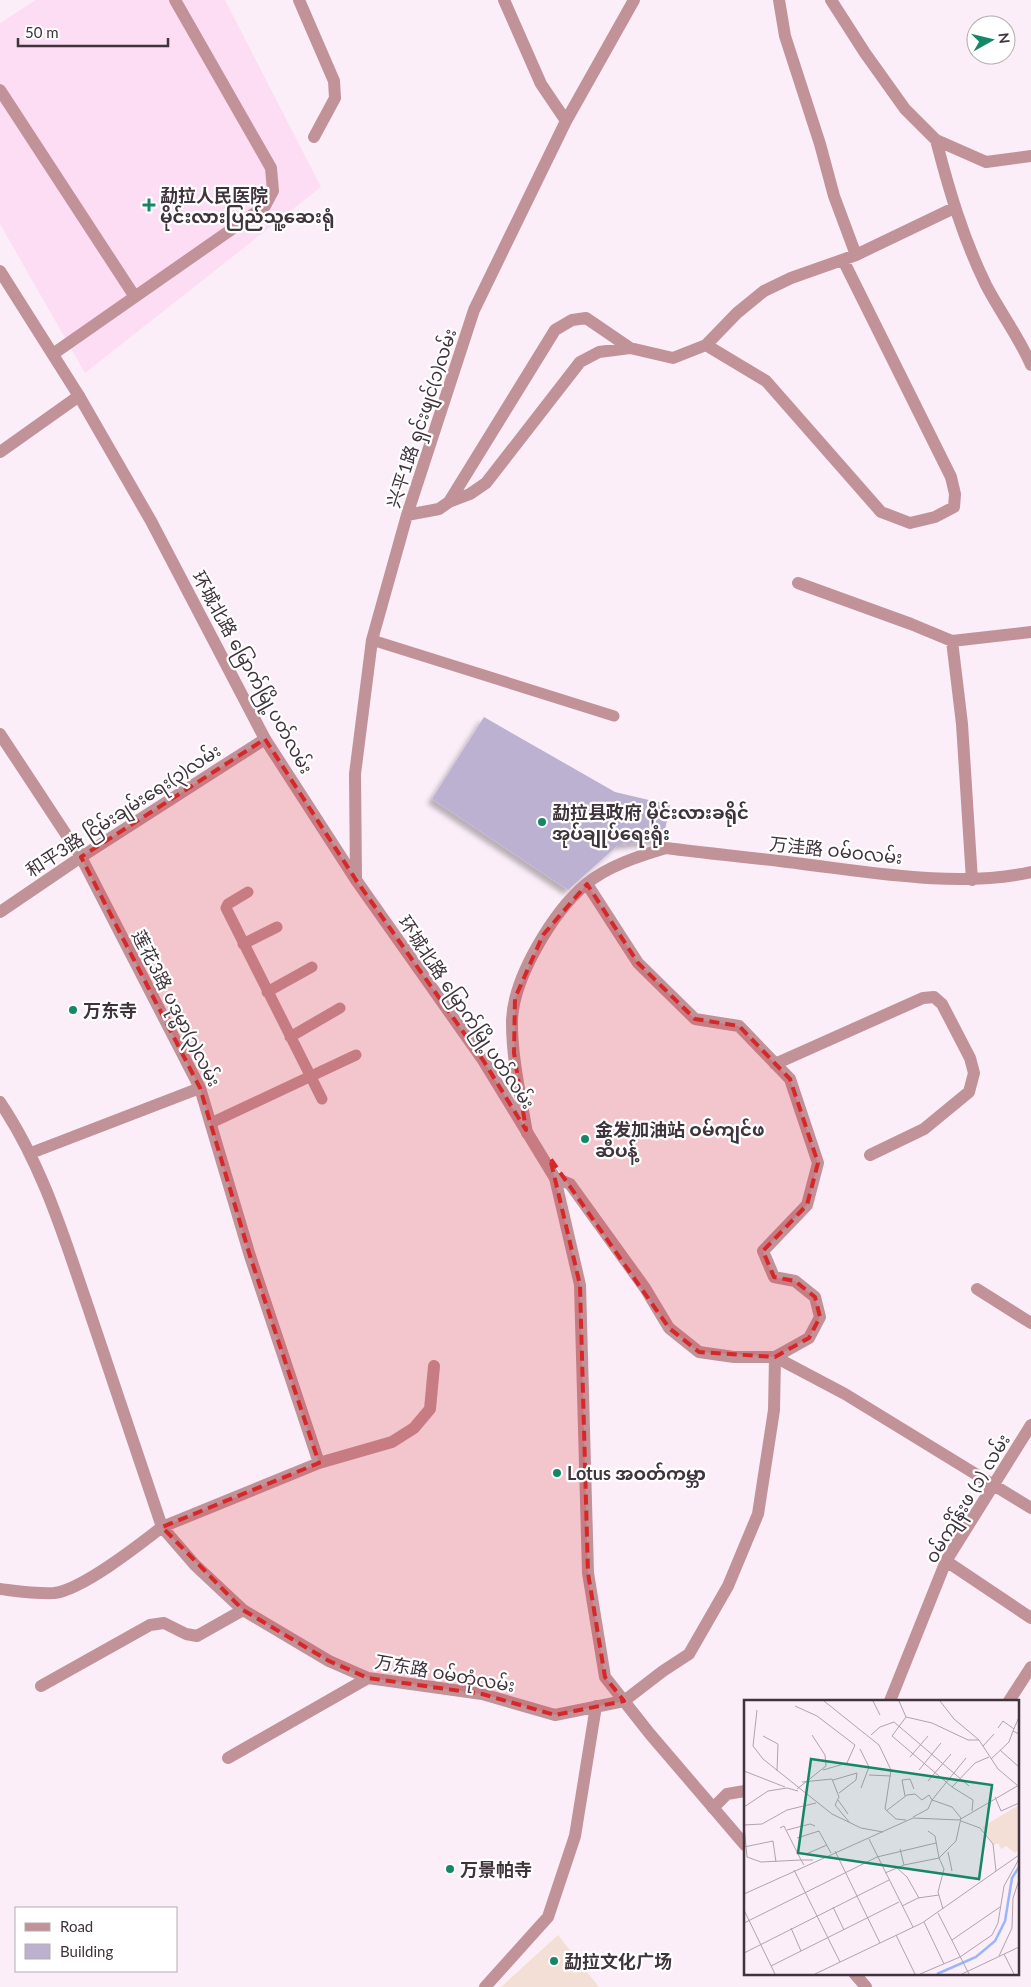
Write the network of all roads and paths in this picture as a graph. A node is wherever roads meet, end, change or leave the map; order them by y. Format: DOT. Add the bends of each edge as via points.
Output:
graph roads {
  1 [pos="175,0"];
  2 [pos="299,0"];
  3 [pos="504,0"];
  4 [pos="634,0"];
  5 [pos="779,0"];
  6 [pos="831,0"];
  7 [pos="0,90"];
  8 [pos="566,121"];
  9 [pos="314,137"];
  10 [pos="936,140"];
  11 [pos="1031,156"];
  12 [pos="954,208"];
  13 [pos="856,255"];
  14 [pos="843,260"];
  15 [pos="0,271"];
  16 [pos="135,297"];
  17 [pos="706,345"];
  18 [pos="630,348"];
  19 [pos="53,354"];
  20 [pos="1031,365"];
  21 [pos="79,396"];
  22 [pos="0,452"];
  23 [pos="449,502"];
  24 [pos="407,515"];
  25 [pos="798,583"];
  26 [pos="1031,632"];
  27 [pos="372,640"];
  28 [pos="952,641"];
  29 [pos="614,716"];
  30 [pos="0,734"];
  31 [pos="265,739"];
  32 [pos="81,857"];
  33 [pos="1031,872"];
  34 [pos="356,880"];
  35 [pos="972,880"];
  36 [pos="587,884"];
  37 [pos="248,892"];
  38 [pos="0,912"];
  39 [pos="277,927"];
  40 [pos="243,944"];
  41 [pos="312,967"];
  42 [pos="267,992"];
  43 [pos="340,1008"];
  44 [pos="290,1037"];
  45 [pos="356,1055"];
  46 [pos="775,1064"];
  47 [pos="311,1078"];
  48 [pos="200,1088"];
  49 [pos="322,1099"];
  50 [pos="0,1102"];
  51 [pos="211,1123"];
  52 [pos="527,1133"];
  53 [pos="30,1153"];
  54 [pos="870,1155"];
  55 [pos="555,1178"];
  56 [pos="977,1289"];
  57 [pos="1031,1323"];
  58 [pos="776,1357"];
  59 [pos="434,1366"];
  60 [pos="1031,1424"];
  61 [pos="319,1463"];
  62 [pos="993,1485"];
  63 [pos="1031,1508"];
  64 [pos="162,1527"];
  65 [pos="946,1561"];
  66 [pos="0,1589"];
  67 [pos="243,1610"];
  68 [pos="1031,1618"];
  69 [pos="1031,1667"];
  70 [pos="368,1678"];
  71 [pos="41,1686"];
  72 [pos="890,1700"];
  73 [pos="1010,1700"];
  74 [pos="624,1701"];
  75 [pos="596,1706"];
  76 [pos="228,1758"];
  77 [pos="744,1791"];
  78 [pos="713,1808"];
  79 [pos="744,1844"];
  80 [pos="855,1974"];
  81 [pos="485,1987"];
  82 [pos="866,1987"];
  1 -- 16 [label="street" via="271,168 273,190 265,206"];
  2 -- 9 [label="street" via="334,81 335,98"];
  3 -- 8 [label="street" via="541,84"];
  4 -- 8 [label="street, 兴平1路 ရှင်းဖျင်(၁)လမ်း"];
  5 -- 13 [label="street" via="785,36 834,196"];
  6 -- 10 [label="street" via="905,109"];
  7 -- 16 [label="street"];
  8 -- 24 [label="street, 兴平1路 ရှင်းဖျင်(၁)လမ်း" via="474,310"];
  10 -- 11 [label="street" via="986,162"];
  10 -- 12 [label="street"];
  12 -- 13 [label="street"];
  12 -- 20 [label="street" via="986,285"];
  13 -- 14 [label="street"];
  14 -- 17 [label="street" via="764,291"];
  14 -- 17 [label="street" via="951,477 954,507 935,517 910,523 881,512 766,381"];
  15 -- 19 [label="street, 环城北路 မြောက်မြို့ပတ်လမ်း"];
  16 -- 19 [label="street"];
  17 -- 18 [label="street" via="673,358"];
  18 -- 23 [label="street" via="599,352 580,362 486,483"];
  18 -- 23 [label="street" via="586,318 572,320 555,330"];
  19 -- 21 [label="street, 环城北路 မြောက်မြို့ပတ်လမ်း"];
  21 -- 22 [label="street"];
  21 -- 31 [label="street, 环城北路 မြောက်မြို့ပတ်လမ်း" via="151,521"];
  23 -- 24 [label="street" via="438,509"];
  24 -- 27 [label="street, 兴平1路 ရှင်းဖျင်(၁)လမ်း"];
  25 -- 28 [label="street"];
  26 -- 28 [label="street"];
  27 -- 29 [label="lane"];
  27 -- 34 [label="street, 兴平1路 ရှင်းဖျင်(၁)လမ်း" via="355,774"];
  28 -- 35 [label="street" via="962,724"];
  30 -- 32 [label="street, 莲花3路 ပဒုမ္မာ(၃)လမ်း"];
  31 -- 32 [label="street, 和平3路 ငြိမ်းချမ်းရေး(၃)လမ်း"];
  31 -- 34 [label="street, 环城北路 မြောက်မြို့ပတ်လမ်း"];
  32 -- 38 [label="street, 和平3路 ငြိမ်းချမ်းရေး(၃)လမ်း"];
  32 -- 48 [label="street, 莲花3路 ပဒုမ္မာ(၃)လမ်း"];
  33 -- 35 [label="street, 万洼路 ဝမ်ဝလမ်း" via="1007,878"];
  34 -- 52 [label="street, 环城北路 မြောက်မြို့ပတ်လမ်း" via="483,1060"];
  35 -- 36 [label="street, 万洼路 ဝမ်ဝလမ်း" via="870,873 666,848 609,870"];
  36 -- 46 [label="street" via="638,963 695,1018 738,1026"];
  36 -- 52 [label="street, 万洼路 ဝမ်ဝလမ်း" via="543,935 515,998 512,1022 514,1053"];
  37 -- 40 [label="lane" via="226,908"];
  39 -- 40 [label="lane"];
  40 -- 42 [label="lane"];
  41 -- 42 [label="lane"];
  42 -- 44 [label="lane"];
  43 -- 44 [label="lane"];
  44 -- 47 [label="lane"];
  45 -- 47 [label="lane"];
  46 -- 54 [label="street" via="923,998 934,997 942,1004 970,1058 974,1072 969,1092 924,1129"];
  46 -- 58 [label="street" via="790,1079 818,1163 807,1205 763,1251 774,1277 795,1281 815,1297 820,1317 808,1338"];
  47 -- 49 [label="lane"];
  47 -- 51 [label="lane"];
  48 -- 51 [label="street, 莲花3路 ပဒုမ္မာ(၃)လမ်း"];
  48 -- 53 [label="street"];
  50 -- 53 [label="street"];
  51 -- 61 [label="street, 莲花3路 ပဒုမ္မာ(၃)လမ်း" via="250,1256"];
  52 -- 55 [label="street, 环城北路 မြောက်မြို့ပတ်လမ်း"];
  53 -- 64 [label="street" via="62,1231"];
  55 -- 58 [label="street" via="570,1184 645,1288 669,1328 700,1352 734,1357"];
  55 -- 74 [label="street, 环城北路 မြောက်မြို့ပတ်လမ်း" via="580,1285 588,1573 605,1677"];
  56 -- 57 [label="street"];
  58 -- 62 [label="street" via="844,1394"];
  58 -- 74 [label="street" via="774,1410 758,1514 728,1586 689,1654"];
  59 -- 61 [label="street" via="430,1409 414,1428 392,1442"];
  60 -- 62 [label="street, ဝမ်ကျိန်းဖ (၁) လမ်း"];
  61 -- 64 [label="street"];
  62 -- 63 [label="street"];
  62 -- 65 [label="street, ဝမ်ကျိန်းဖ (၁) လမ်း"];
  64 -- 66 [label="street" via="85,1581 55,1593"];
  64 -- 67 [label="street, 万东路 ဝမ်တုံလမ်း" via="195,1565"];
  65 -- 68 [label="street"];
  65 -- 72 [label="street, ဝမ်ကျိန်းဖ (၁) လမ်း"];
  67 -- 70 [label="street, 万东路 ဝမ်တုံလမ်း" via="329,1661"];
  67 -- 71 [label="street" via="197,1636 164,1623 150,1624"];
  69 -- 73 [label="street"];
  70 -- 75 [label="street, 万东路 ဝမ်တုံလမ်း" via="482,1694 555,1714"];
  70 -- 76 [label="street"];
  74 -- 75 [label="street, 万东路 ဝမ်တုံလမ်း"];
  74 -- 78 [label="street, 环城北路 မြောက်မြို့ပတ်လမ်း"];
  75 -- 81 [label="street" via="575,1836 548,1917"];
  77 -- 78 [label="street" via="727,1794"];
  78 -- 79 [label="street, 环城北路 မြောက်မြို့ပတ်လမ်း"];
  80 -- 82 [label="street"];
}
